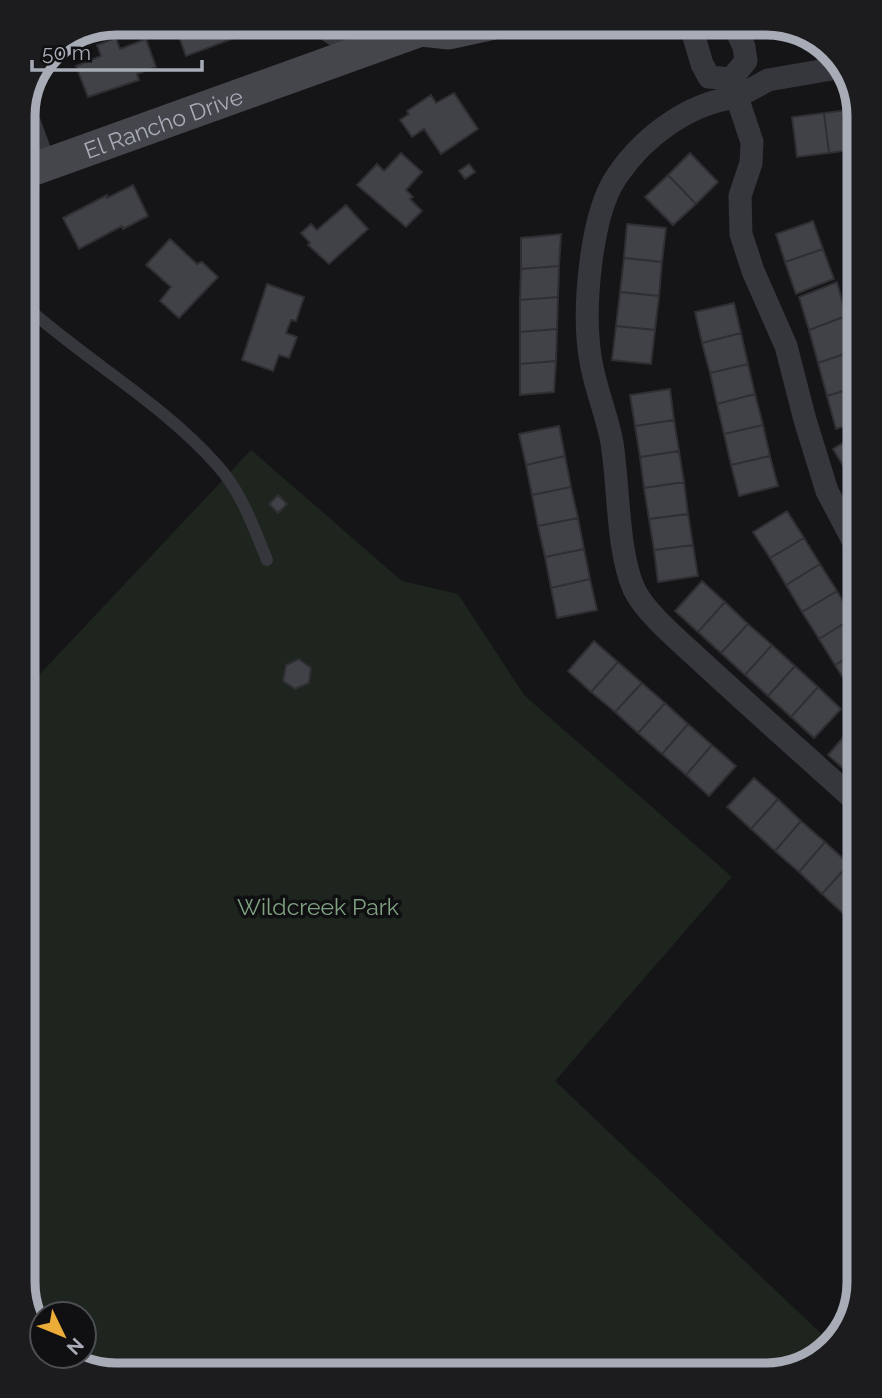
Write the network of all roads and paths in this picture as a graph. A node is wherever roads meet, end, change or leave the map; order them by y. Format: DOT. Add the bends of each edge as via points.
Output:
graph roads {
  1 [pos="335,35"];
  2 [pos="402,35"];
  3 [pos="693,35"];
  4 [pos="738,35"];
  5 [pos="359,51"];
  6 [pos="831,69"];
  7 [pos="734,88"];
  8 [pos="35,169"];
  9 [pos="35,314"];
  10 [pos="847,529"];
  11 [pos="267,560"];
  12 [pos="847,793"];
  1 -- 5 [label="street"];
  2 -- 5 [label="main road, El Rancho Drive"];
  3 -- 7 [label="street" via="709,77"];
  4 -- 7 [label="street" via="746,61"];
  5 -- 8 [label="main road, El Rancho Drive"];
  6 -- 7 [label="street"];
  7 -- 10 [label="street" via="752,142 751,163 740,196 741,234 786,346 827,491"];
  7 -- 12 [label="street" via="672,122 616,177 605,203 589,273 590,357 612,443 626,565 642,603"];
  9 -- 11 [label="lane" via="219,466 241,500"];
}
